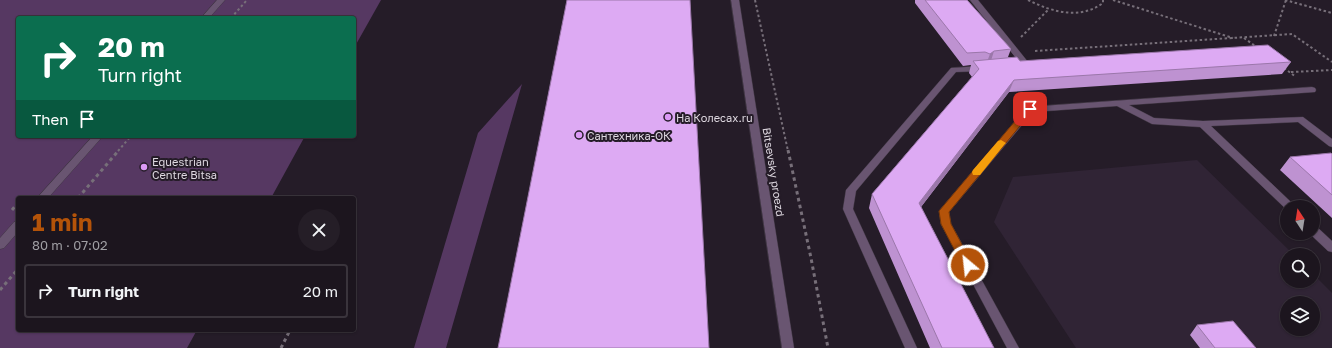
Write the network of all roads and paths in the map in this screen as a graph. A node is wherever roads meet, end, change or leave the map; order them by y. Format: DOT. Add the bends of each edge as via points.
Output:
graph roads {
  1 [pos="221,0"];
  2 [pos="247,0"];
  3 [pos="735,0"];
  4 [pos="755,0"];
  5 [pos="974,0"];
  6 [pos="1028,0"];
  7 [pos="1103,0"];
  8 [pos="1113,0"];
  9 [pos="1286,0"];
  10 [pos="1049,9"];
  11 [pos="1332,13"];
  12 [pos="207,16"];
  13 [pos="233,16"];
  14 [pos="1274,36"];
  15 [pos="1235,38"];
  16 [pos="1244,38"];
  17 [pos="1014,50"];
  18 [pos="1262,51"];
  19 [pos="1332,62"];
  20 [pos="1279,64"];
  21 [pos="1011,66"];
  22 [pos="981,68"];
  23 [pos="1332,70"];
  24 [pos="1312,90"];
  25 [pos="1118,103"];
  26 [pos="1203,124"];
  27 [pos="96,138"];
  28 [pos="129,138"];
  29 [pos="1332,144"];
  30 [pos="44,196"];
  31 [pos="80,196"];
  32 [pos="1282,200"];
  33 [pos="16,227"];
  34 [pos="1320,237"];
  35 [pos="0,245"];
  36 [pos="1332,248"];
  37 [pos="16,271"];
  38 [pos="0,290"];
  39 [pos="289,332"];
  40 [pos="281,348"];
  41 [pos="788,348"];
  42 [pos="828,348"];
  43 [pos="911,348"];
  44 [pos="1013,348"];
  1 -- 12 [label="street"];
  2 -- 13 [label="path"];
  3 -- 41 [label="street, Bitsevsky proezd"];
  4 -- 42 [label="path"];
  5 -- 17 [label="street"];
  6 -- 10 [label="path"];
  7 -- 10 [label="path" via="1098,8 1089,11"];
  8 -- 15 [label="path"];
  9 -- 11 [label="path"];
  9 -- 14 [label="path"];
  10 -- 17 [label="path"];
  14 -- 16 [label="path"];
  14 -- 19 [label="path" via="1292,34"];
  15 -- 16 [label="path"];
  15 -- 17 [label="path"];
  16 -- 18 [label="path"];
  17 -- 21 [label="street" via="1026,64"];
  20 -- 23 [label="path" via="1290,72"];
  22 -- 43 [label="street" via="954,70 851,190 848,209"];
  24 -- 25 [label="street"];
  25 -- 26 [label="street" via="1152,121"];
  25 -- 44 [label="street" via="1030,109 944,211 946,224"];
  26 -- 29 [label="street" via="1300,119"];
  26 -- 32 [label="street"];
  27 -- 30 [label="street"];
  28 -- 31 [label="path"];
  33 -- 35 [label="street"];
  34 -- 36 [label="street"];
  37 -- 38 [label="path"];
  39 -- 40 [label="path"];
}
